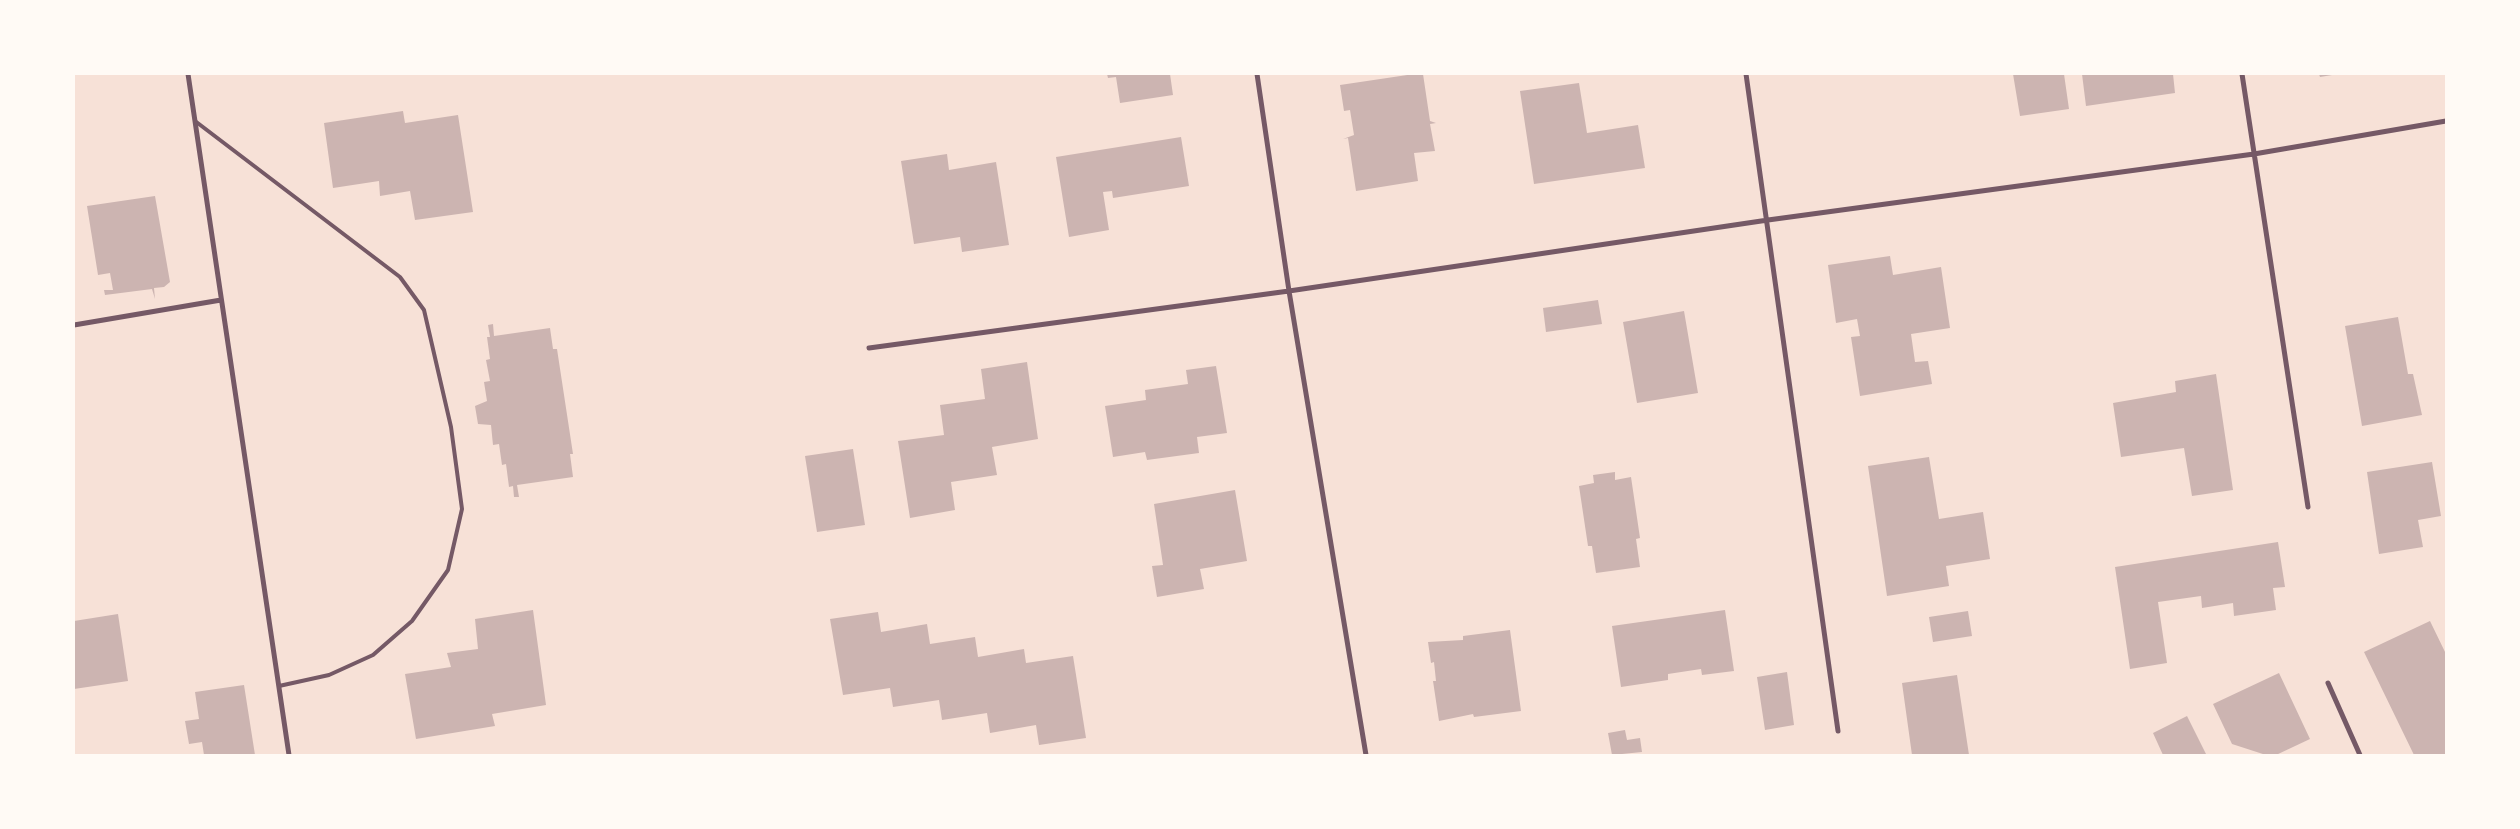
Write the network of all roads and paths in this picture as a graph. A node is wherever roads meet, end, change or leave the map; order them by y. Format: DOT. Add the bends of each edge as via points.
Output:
graph roads {
  1 [pos="188,74"];
  2 [pos="1257,74"];
  3 [pos="1746,74"];
  4 [pos="2242,74"];
  5 [pos="195,121"];
  6 [pos="2446,121"];
  7 [pos="2254,154"];
  8 [pos="1768,220"];
  9 [pos="1289,291"];
  10 [pos="221,300"];
  11 [pos="74,325"];
  12 [pos="869,348"];
  13 [pos="2308,508"];
  14 [pos="2328,683"];
  15 [pos="279,686"];
  16 [pos="1838,731"];
  17 [pos="290,755"];
  18 [pos="1366,755"];
  19 [pos="2360,755"];
  1 -- 5 [label="street"];
  2 -- 9 [label="street"];
  3 -- 8 [label="street"];
  4 -- 7 [label="street"];
  5 -- 10 [label="street"];
  5 -- 15 [label="lane" via="400,277 424,310 451,427 462,509 448,570 412,621 373,655 329,675"];
  6 -- 7 [label="street"];
  7 -- 8 [label="street"];
  7 -- 13 [label="street"];
  8 -- 9 [label="street"];
  8 -- 16 [label="street"];
  9 -- 12 [label="street"];
  9 -- 18 [label="street"];
  10 -- 11 [label="street"];
  10 -- 15 [label="street"];
  14 -- 19 [label="street"];
  15 -- 17 [label="street"];
}
